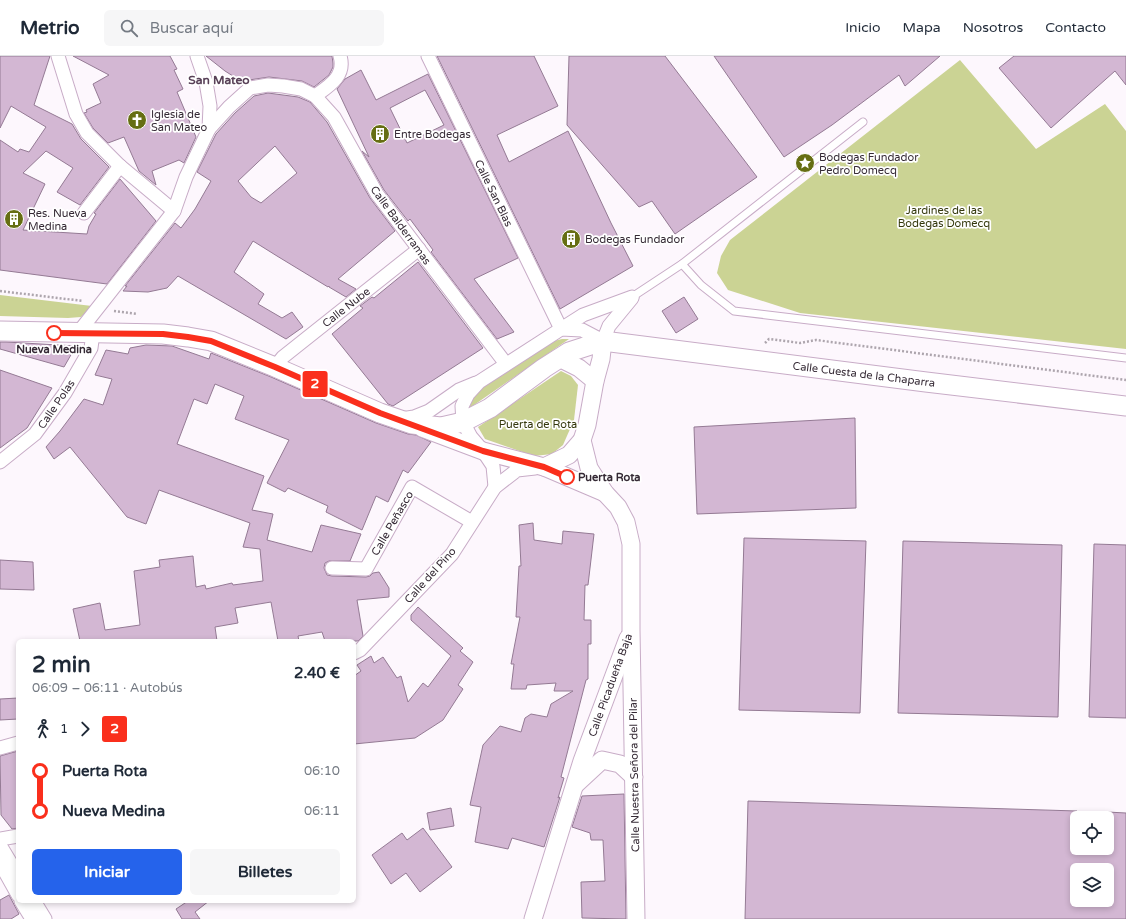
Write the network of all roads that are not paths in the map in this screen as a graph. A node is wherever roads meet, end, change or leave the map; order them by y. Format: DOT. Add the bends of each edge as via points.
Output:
graph roads {
  1 [pos="58,56"];
  2 [pos="197,56"];
  3 [pos="340,56"];
  4 [pos="428,56"];
  5 [pos="315,96"];
  6 [pos="863,122"];
  7 [pos="209,129"];
  8 [pos="120,166"];
  9 [pos="174,211"];
  10 [pos="84,213"];
  11 [pos="418,249"];
  12 [pos="682,264"];
  13 [pos="632,298"];
  14 [pos="561,329"];
  15 [pos="0,331"];
  16 [pos="85,333"];
  17 [pos="603,341"];
  18 [pos="560,358"];
  19 [pos="1126,358"];
  20 [pos="506,364"];
  21 [pos="275,367"];
  22 [pos="595,381"];
  23 [pos="479,382"];
  24 [pos="1126,406"];
  25 [pos="405,422"];
  26 [pos="463,422"];
  27 [pos="582,440"];
  28 [pos="483,451"];
  29 [pos="0,462"];
  30 [pos="544,467"];
  31 [pos="495,487"];
  32 [pos="605,493"];
  33 [pos="472,522"];
  34 [pos="332,568"];
  35 [pos="631,630"];
  36 [pos="356,652"];
  37 [pos="16,744"];
  38 [pos="0,748"];
  39 [pos="634,777"];
  40 [pos="575,786"];
  41 [pos="16,836"];
  42 [pos="0,839"];
  43 [pos="0,845"];
  44 [pos="0,864"];
  45 [pos="16,872"];
  46 [pos="16,892"];
  47 [pos="23,903"];
  48 [pos="35,903"];
  49 [pos="32,919"];
  50 [pos="44,919"];
  51 [pos="533,919"];
  52 [pos="636,919"];
  1 -- 8 [label="street" via="76,114 87,133"];
  2 -- 7 [label="street" via="206,82 210,106"];
  3 -- 5 [label="street" via="342,67 339,75"];
  4 -- 14 [label="street, Calle San Blas"];
  5 -- 7 [label="street, Calle Balderramas" via="301,89 283,86 250,88 229,106"];
  5 -- 11 [label="street, Calle Balderramas" via="334,117 377,194"];
  6 -- 12 [label="lane"];
  7 -- 9 [label="street" via="186,177"];
  8 -- 9 [label="street"];
  8 -- 10 [label="street"];
  9 -- 16 [label="street"];
  11 -- 20 [label="street, Calle Balderramas"];
  11 -- 21 [label="street, Calle Nube" via="283,356"];
  12 -- 13 [label="lane"];
  12 -- 19 [label="lane" via="701,285 734,311"];
  13 -- 14 [label="street" via="583,315"];
  13 -- 17 [label="street" via="609,326"];
  14 -- 17 [label="street" via="582,330"];
  14 -- 20 [label="street"];
  15 -- 16 [label="main road"];
  16 -- 21 [label="main road" via="163,334 211,341"];
  16 -- 29 [label="street, Calle Polas" via="91,348 69,386 36,434"];
  17 -- 18 [label="main road" via="569,352"];
  17 -- 22 [label="street"];
  17 -- 24 [label="main road, Calle Cuesta de la Chaparra"];
  18 -- 22 [label="street" via="579,368"];
  18 -- 26 [label="main road" via="490,408"];
  20 -- 23 [label="street"];
  21 -- 25 [label="main road"];
  22 -- 27 [label="street"];
  23 -- 25 [label="street" via="459,390 429,411"];
  23 -- 26 [label="street" via="468,394 462,406"];
  25 -- 26 [label="main road" via="441,427"];
  25 -- 28 [label="street"];
  26 -- 28 [label="street"];
  27 -- 30 [label="street" via="569,455"];
  27 -- 32 [label="street, Calle Picadueña Baja" via="589,468"];
  28 -- 30 [label="street"];
  28 -- 31 [label="street" via="493,466"];
  30 -- 31 [label="street, Calle del Pino" via="517,470"];
  30 -- 32 [label="street"];
  31 -- 33 [label="street, Calle del Pino"];
  32 -- 35 [label="street, Calle Picadueña Baja" via="621,512 631,544"];
  33 -- 34 [label="street, Calle Peñasco" via="412,487 366,569"];
  33 -- 36 [label="street, Calle del Pino" via="452,554"];
  35 -- 39 [label="street, Calle Nuestra Señora del Pilar"];
  35 -- 40 [label="street, Calle Picadueña Baja"];
  37 -- 38 [label="street"];
  39 -- 40 [label="street, Calle Picadueña Baja" via="620,764 602,760"];
  39 -- 52 [label="street, Calle Nuestra Señora del Pilar"];
  40 -- 51 [label="street, Calle Picadueña Baja"];
  41 -- 42 [label="street"];
  43 -- 45 [label="street"];
  44 -- 46 [label="street"];
  47 -- 49 [label="street"];
  48 -- 50 [label="street"];
}
